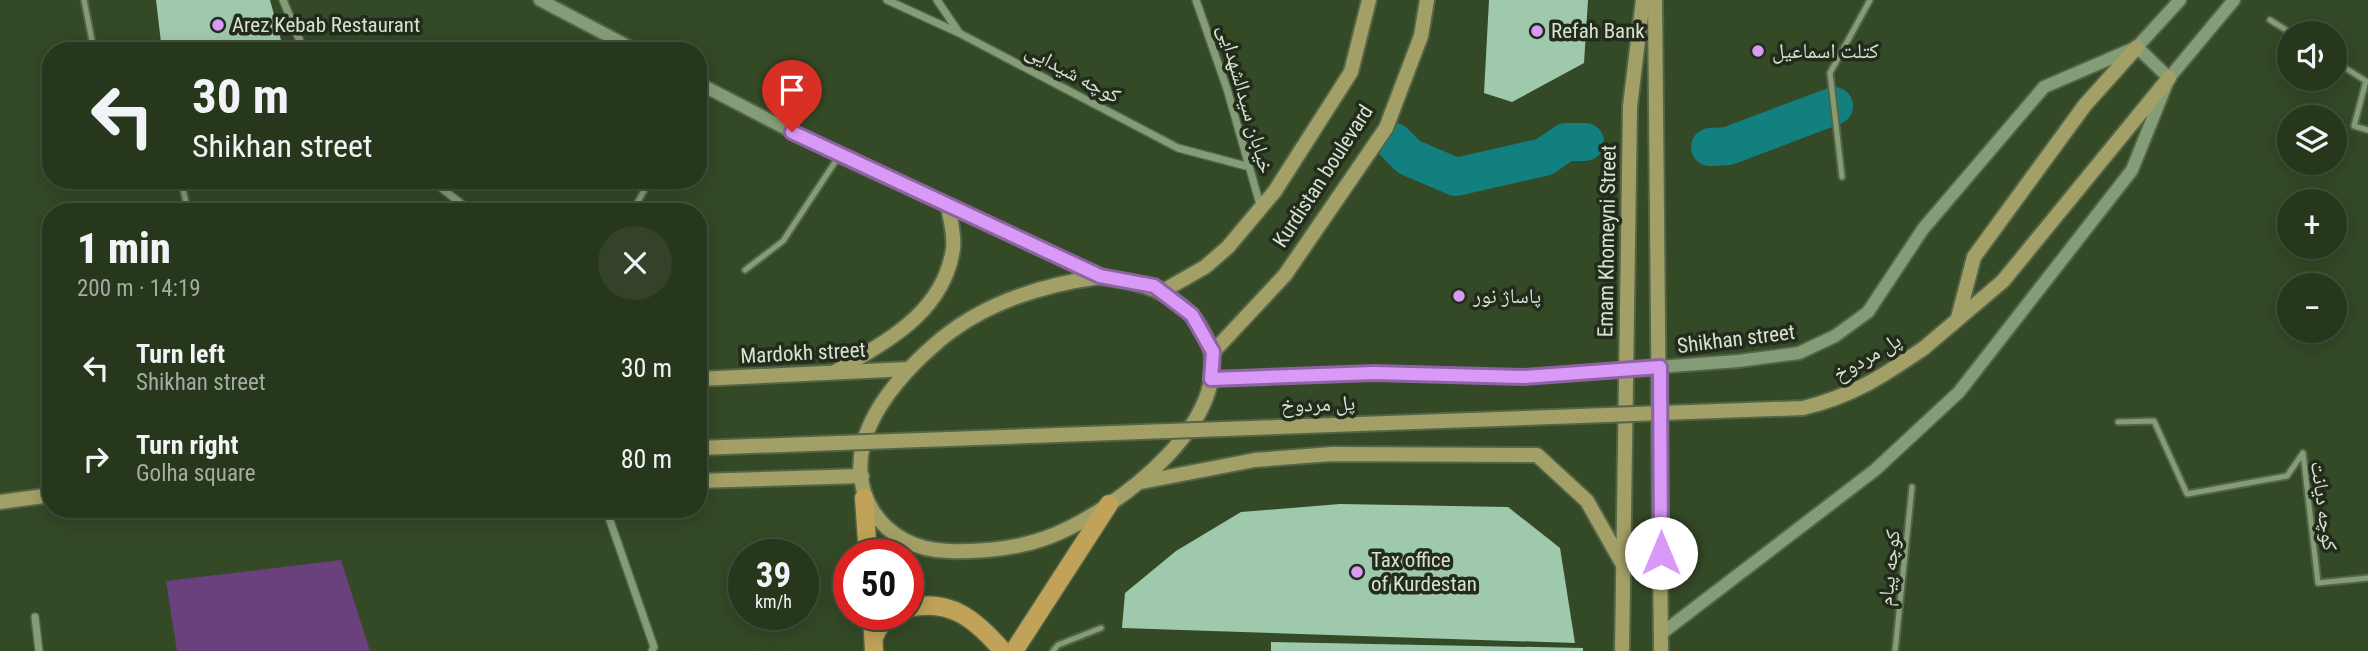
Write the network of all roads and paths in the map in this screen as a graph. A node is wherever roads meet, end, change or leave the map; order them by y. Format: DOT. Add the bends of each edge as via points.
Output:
graph roads {
  1 [pos="84,0"];
  2 [pos="283,0"];
  3 [pos="540,0"];
  4 [pos="887,0"];
  5 [pos="937,0"];
  6 [pos="1196,0"];
  7 [pos="1369,0"];
  8 [pos="1427,0"];
  9 [pos="1643,0"];
  10 [pos="1655,0"];
  11 [pos="1870,0"];
  12 [pos="2180,0"];
  13 [pos="2234,0"];
  14 [pos="2270,20"];
  15 [pos="2277,24"];
  16 [pos="959,33"];
  17 [pos="92,42"];
  18 [pos="300,42"];
  19 [pos="620,42"];
  20 [pos="2137,47"];
  21 [pos="2347,69"];
  22 [pos="2169,78"];
  23 [pos="707,88"];
  24 [pos="2368,130"];
  25 [pos="839,156"];
  26 [pos="1246,166"];
  27 [pos="1842,177"];
  28 [pos="443,189"];
  29 [pos="460,203"];
  30 [pos="948,206"];
  31 [pos="1261,209"];
  32 [pos="745,270"];
  33 [pos="1100,276"];
  34 [pos="1161,292"];
  35 [pos="1958,318"];
  36 [pos="1213,352"];
  37 [pos="1660,367"];
  38 [pos="909,369"];
  39 [pos="1626,370"];
  40 [pos="835,372"];
  41 [pos="707,379"];
  42 [pos="1211,379"];
  43 [pos="2118,422"];
  44 [pos="707,448"];
  45 [pos="862,476"];
  46 [pos="707,481"];
  47 [pos="1141,482"];
  48 [pos="1912,487"];
  49 [pos="42,496"];
  50 [pos="864,498"];
  51 [pos="0,502"];
  52 [pos="1109,504"];
  53 [pos="609,518"];
  54 [pos="867,539"];
  55 [pos="1623,566"];
  56 [pos="2368,578"];
  57 [pos="924,604"];
  58 [pos="35,617"];
  59 [pos="1101,628"];
  60 [pos="1662,633"];
  61 [pos="39,651"];
  62 [pos="652,651"];
  63 [pos="1003,651"];
  64 [pos="1014,651"];
  65 [pos="1053,651"];
  66 [pos="1622,651"];
  67 [pos="1661,651"];
  68 [pos="1895,651"];
  1 -- 17 [label="lane"];
  2 -- 18 [label="street"];
  3 -- 19 [label="street"];
  4 -- 16 [label="street, کوچه شیدایی"];
  5 -- 16 [label="street"];
  6 -- 26 [label="street, خیابان سیدالشهدایی" via="1227,89"];
  7 -- 31 [label="main road, Kurdistan boulevard" via="1351,72"];
  8 -- 36 [label="main road, Kurdistan boulevard" via="1421,36 1386,128 1285,275"];
  9 -- 39 [label="main road, Emam Khomeyni Street" via="1630,106"];
  10 -- 37 [label="main road"];
  11 -- 27 [label="lane" via="1830,73"];
  12 -- 20 [label="street"];
  13 -- 22 [label="street"];
  14 -- 15 [label="lane"];
  16 -- 26 [label="street, کوچه شیدایی" via="1178,148"];
  20 -- 22 [label="street"];
  20 -- 35 [label="main road" via="2085,105 1974,257"];
  20 -- 37 [label="street, Shikhan street" via="2044,87 1923,229 1868,312 1835,336 1800,353"];
  21 -- 24 [label="lane" via="2366,81 2354,125"];
  22 -- 35 [label="main road, پل مردوخ" via="2003,281"];
  22 -- 60 [label="street" via="2132,170 1959,392 1875,470"];
  23 -- 25 [label="street"];
  25 -- 30 [label="street"];
  25 -- 32 [label="lane" via="783,241"];
  26 -- 31 [label="street, خیابان سیدالشهدایی"];
  28 -- 29 [label="street"];
  30 -- 33 [label="street"];
  30 -- 40 [label="main road" via="954,247 943,285 925,311 897,334"];
  31 -- 34 [label="main road, Kurdistan boulevard" via="1205,267"];
  33 -- 34 [label="main road"];
  33 -- 38 [label="main road" via="1039,287 997,305 933,345"];
  34 -- 36 [label="main road" via="1192,315"];
  35 -- 44 [label="main road, پل مردوخ, bridge" via="1871,384 1803,408"];
  36 -- 42 [label="main road"];
  37 -- 39 [label="street, Shikhan street"];
  37 -- 60 [label="main road"];
  38 -- 40 [label="main road, Mardokh street"];
  38 -- 45 [label="main road" via="870,424 861,449"];
  39 -- 42 [label="street, Shikhan street" via="1523,377 1374,373"];
  39 -- 55 [label="main road, Emam Khomeyni Street"];
  40 -- 41 [label="main road, Mardokh street"];
  42 -- 47 [label="main road" via="1203,405 1186,432"];
  43 -- 56 [label="lane, کوچه دیانت" via="2154,421 2187,494 2287,476 2303,453 2318,583"];
  45 -- 46 [label="main road"];
  45 -- 50 [label="main road"];
  47 -- 52 [label="main road"];
  47 -- 55 [label="main road" via="1255,460 1319,455 1537,455 1587,501"];
  48 -- 68 [label="lane, کوچه پیام"];
  49 -- 51 [label="main road"];
  50 -- 52 [label="main road" via="874,517 891,533 915,545 974,552 1043,539"];
  50 -- 54 [label="main road"];
  52 -- 64 [label="main road"];
  53 -- 62 [label="street"];
  55 -- 66 [label="main road, Emam Khomeyni Street"];
  57 -- 63 [label="main road" via="968,615"];
  58 -- 61 [label="street"];
  59 -- 65 [label="lane"];
  60 -- 67 [label="main road"];
}
